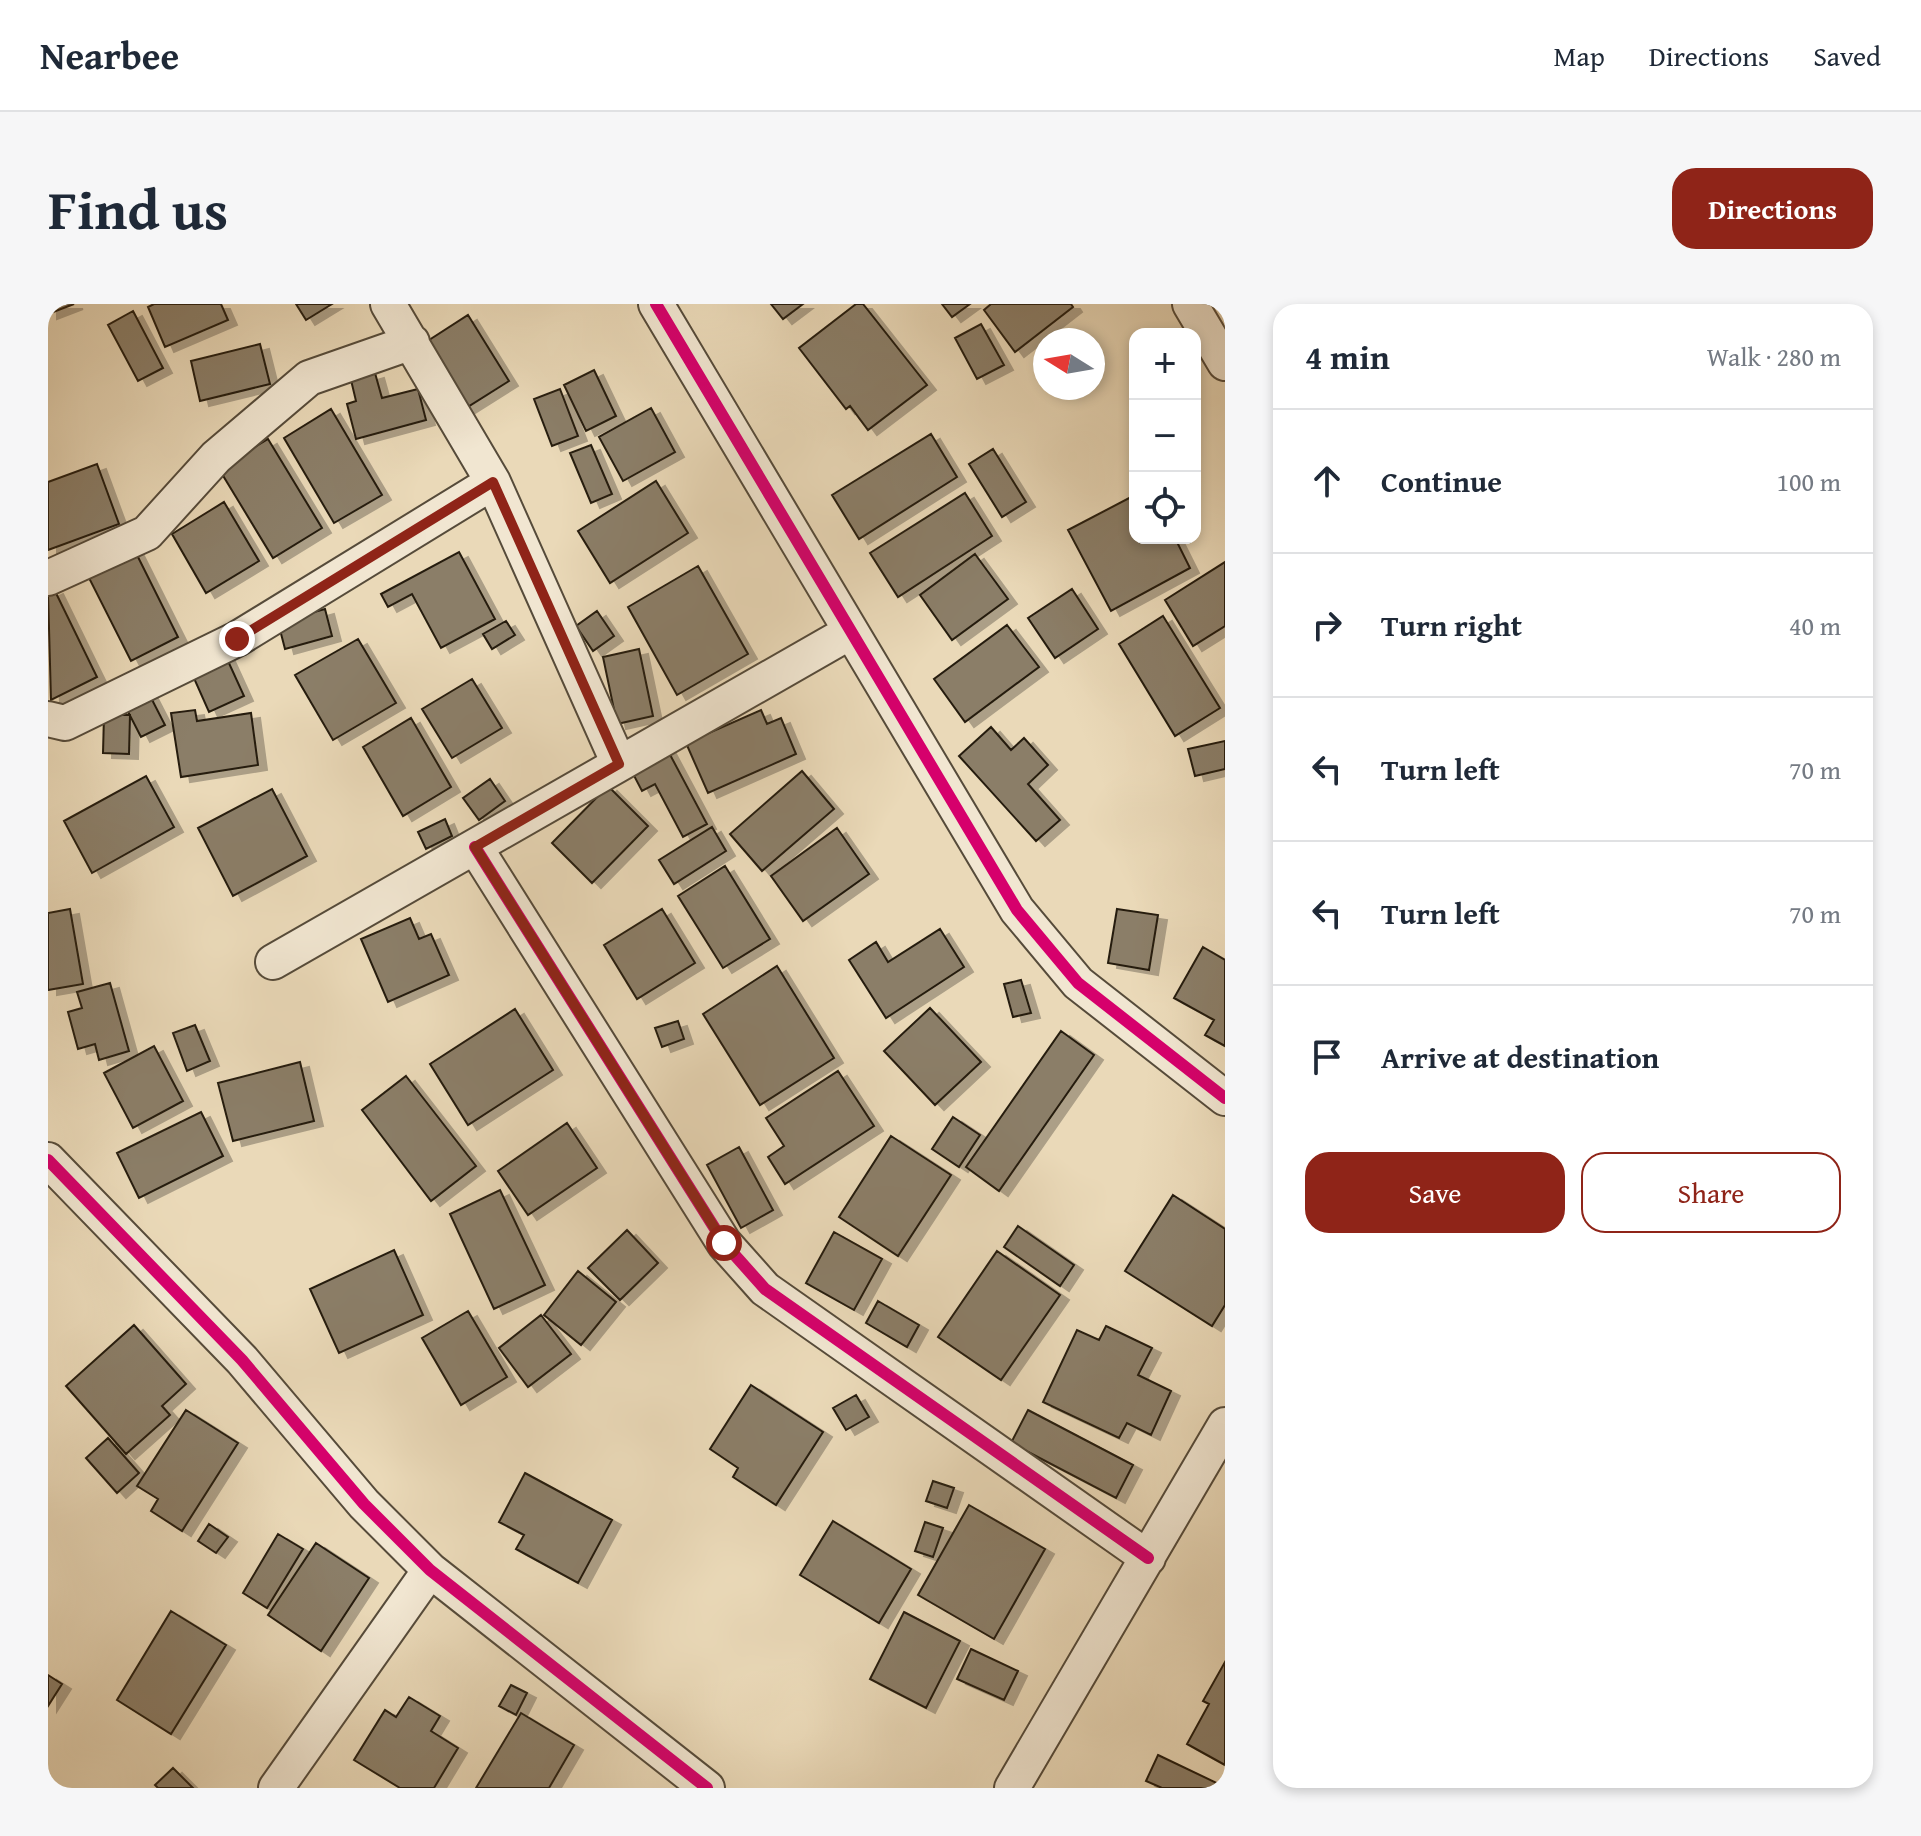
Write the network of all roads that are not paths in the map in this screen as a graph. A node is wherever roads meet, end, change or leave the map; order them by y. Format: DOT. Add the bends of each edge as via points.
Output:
graph roads {
  1 [pos="388,304"];
  2 [pos="656,304"];
  3 [pos="1190,304"];
  4 [pos="412,342"];
  5 [pos="1225,363"];
  6 [pos="493,482"];
  7 [pos="48,578"];
  8 [pos="850,632"];
  9 [pos="48,719"];
  10 [pos="619,764"];
  11 [pos="475,847"];
  12 [pos="273,962"];
  13 [pos="1225,1098"];
  14 [pos="48,1160"];
  15 [pos="1225,1425"];
  16 [pos="1148,1558"];
  17 [pos="430,1570"];
  18 [pos="276,1788"];
  19 [pos="707,1788"];
  20 [pos="1012,1788"];
  1 -- 4 [label="street"];
  2 -- 8 [label="street"];
  3 -- 5 [label="street"];
  4 -- 6 [label="street"];
  4 -- 7 [label="street" via="309,378 216,457 147,533"];
  6 -- 9 [label="street" via="237,639 65,723"];
  6 -- 10 [label="street"];
  8 -- 10 [label="street"];
  8 -- 13 [label="street" via="1017,910 1078,983"];
  10 -- 11 [label="street"];
  11 -- 12 [label="street"];
  11 -- 16 [label="street" via="724,1243 765,1289"];
  14 -- 17 [label="street" via="242,1360 364,1504"];
  15 -- 16 [label="street"];
  16 -- 20 [label="street"];
  17 -- 18 [label="street"];
  17 -- 19 [label="street"];
}
